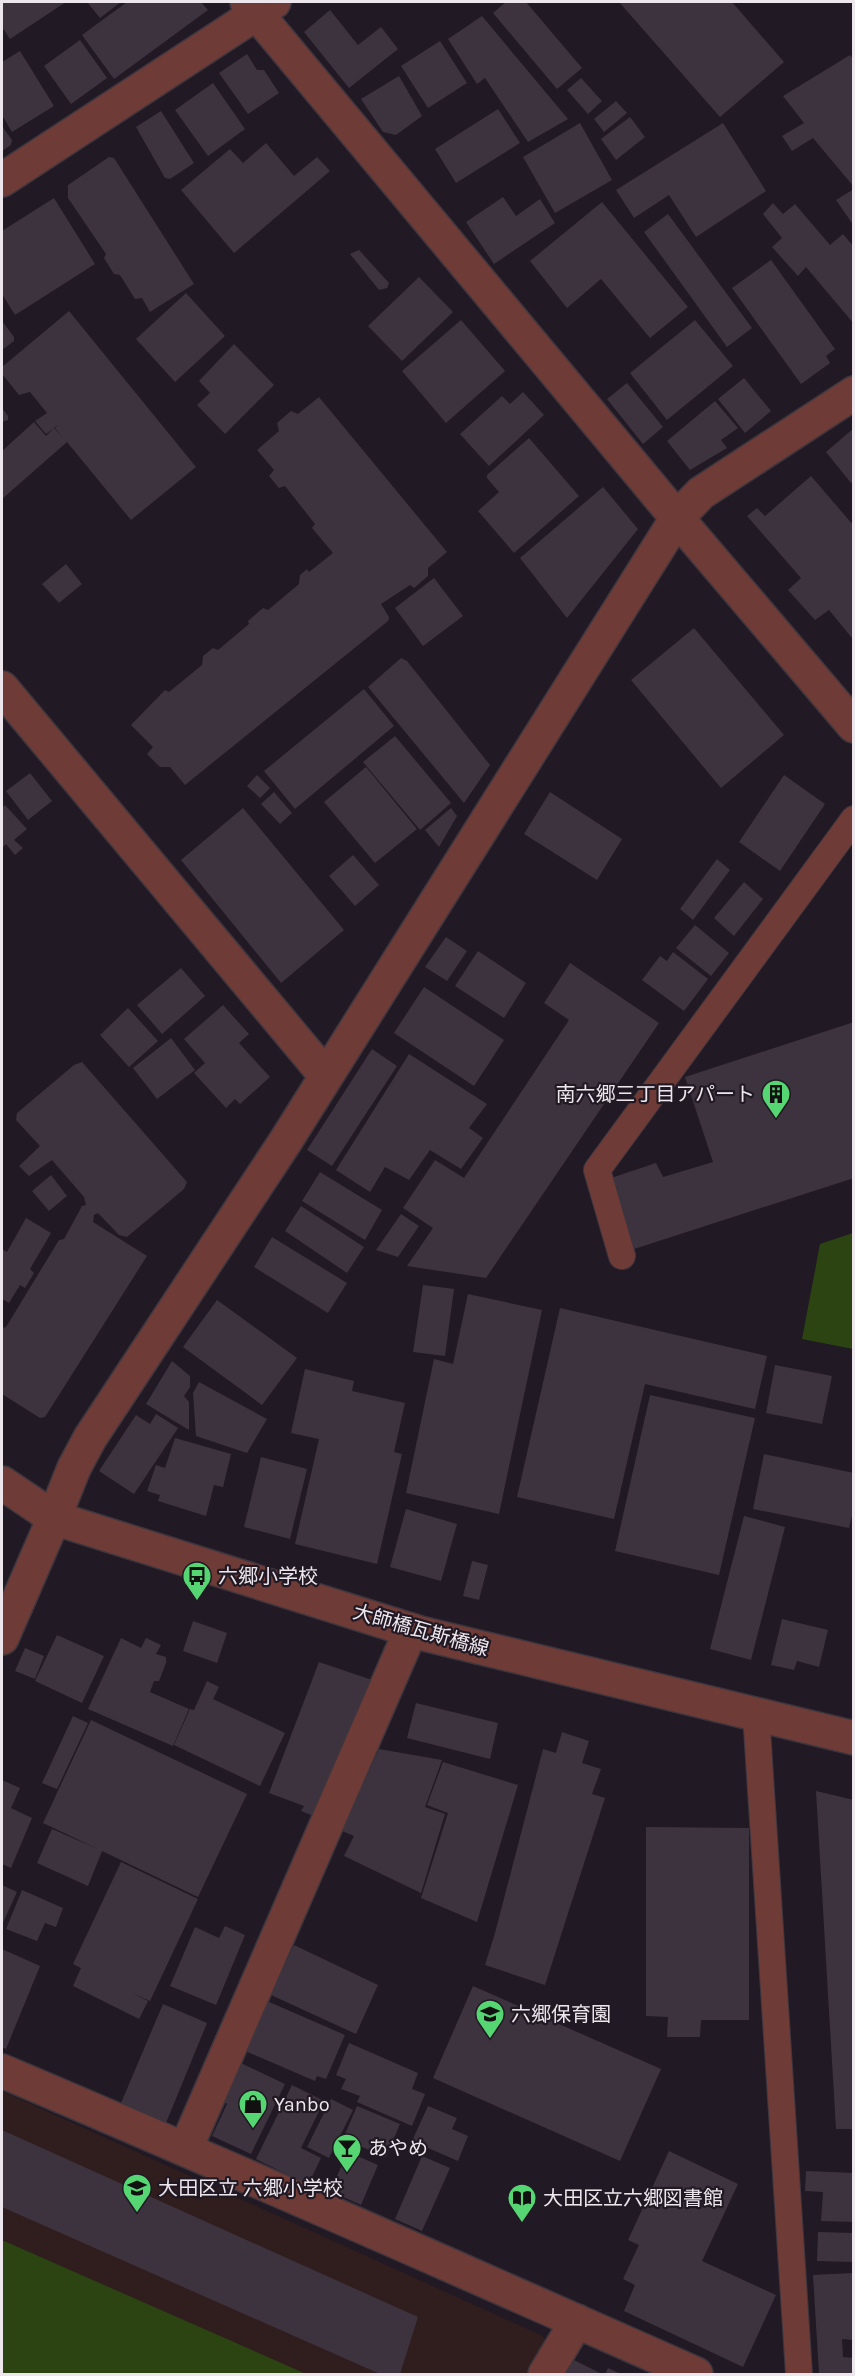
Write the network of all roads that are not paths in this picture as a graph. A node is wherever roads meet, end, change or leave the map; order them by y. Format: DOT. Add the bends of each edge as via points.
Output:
graph roads {
  1 [pos="259,5"];
  2 [pos="2,180"];
  3 [pos="854,393"];
  4 [pos="677,518"];
  5 [pos="2,688"];
  6 [pos="854,726"];
  7 [pos="854,819"];
  8 [pos="326,1076"];
  9 [pos="622,1256"];
  10 [pos="2,1483"];
  11 [pos="54,1518"];
  12 [pos="411,1630"];
  13 [pos="2,1638"];
  14 [pos="756,1714"];
  15 [pos="854,1738"];
  16 [pos="2,2071"];
  17 [pos="186,2148"];
  18 [pos="578,2321"];
  19 [pos="545,2374"];
  20 [pos="696,2374"];
  21 [pos="799,2374"];
  1 -- 2 [label="street"];
  1 -- 4 [label="street"];
  3 -- 4 [label="street" via="701,493"];
  4 -- 6 [label="street"];
  4 -- 8 [label="street"];
  5 -- 8 [label="street"];
  7 -- 9 [label="lane" via="597,1170"];
  8 -- 11 [label="street" via="90,1438"];
  10 -- 11 [label="street, 大師橋瓦斯橋線"];
  11 -- 12 [label="street, 大師橋瓦斯橋線"];
  11 -- 13 [label="street"];
  12 -- 14 [label="street, 大師橋瓦斯橋線"];
  12 -- 17 [label="street"];
  14 -- 15 [label="street, 大師橋瓦斯橋線"];
  14 -- 21 [label="lane"];
  16 -- 17 [label="street"];
  17 -- 18 [label="street"];
  18 -- 19 [label="street"];
  18 -- 20 [label="street"];
}
